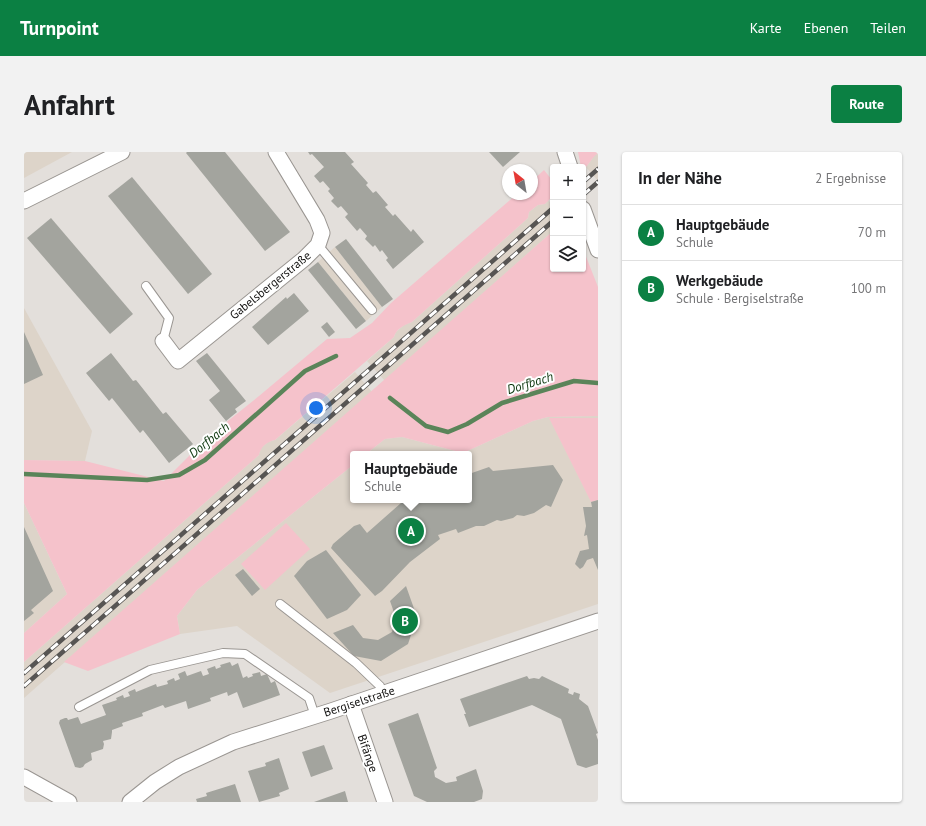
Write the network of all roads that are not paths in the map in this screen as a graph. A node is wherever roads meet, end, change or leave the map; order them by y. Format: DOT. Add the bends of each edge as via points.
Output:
graph roads {
  1 [pos="122,152"];
  2 [pos="276,152"];
  3 [pos="565,152"];
  4 [pos="569,164"];
  5 [pos="24,201"];
  6 [pos="586,217"];
  7 [pos="318,245"];
  8 [pos="598,250"];
  9 [pos="146,286"];
  10 [pos="372,310"];
  11 [pos="163,341"];
  12 [pos="280,604"];
  13 [pos="598,621"];
  14 [pos="383,693"];
  15 [pos="351,704"];
  16 [pos="79,707"];
  17 [pos="315,716"];
  18 [pos="24,777"];
  19 [pos="69,802"];
  20 [pos="130,802"];
  21 [pos="385,802"];
  1 -- 5 [label="street"];
  2 -- 7 [label="street, Gabelsbergerstraße" via="317,220 322,233"];
  3 -- 4 [label="street"];
  6 -- 8 [label="street"];
  7 -- 10 [label="lane"];
  7 -- 11 [label="street, Gabelsbergerstraße" via="178,361"];
  9 -- 11 [label="lane" via="168,318"];
  12 -- 14 [label="lane" via="356,663 380,686"];
  13 -- 14 [label="street, Bergiselstraße"];
  14 -- 15 [label="street, Bergiselstraße"];
  15 -- 17 [label="street, Bergiselstraße"];
  15 -- 21 [label="street, Bifänge"];
  16 -- 17 [label="lane" via="150,670 224,653 245,654 309,698"];
  17 -- 20 [label="street, Bergiselstraße" via="233,742 155,782"];
  18 -- 19 [label="street"];
}
